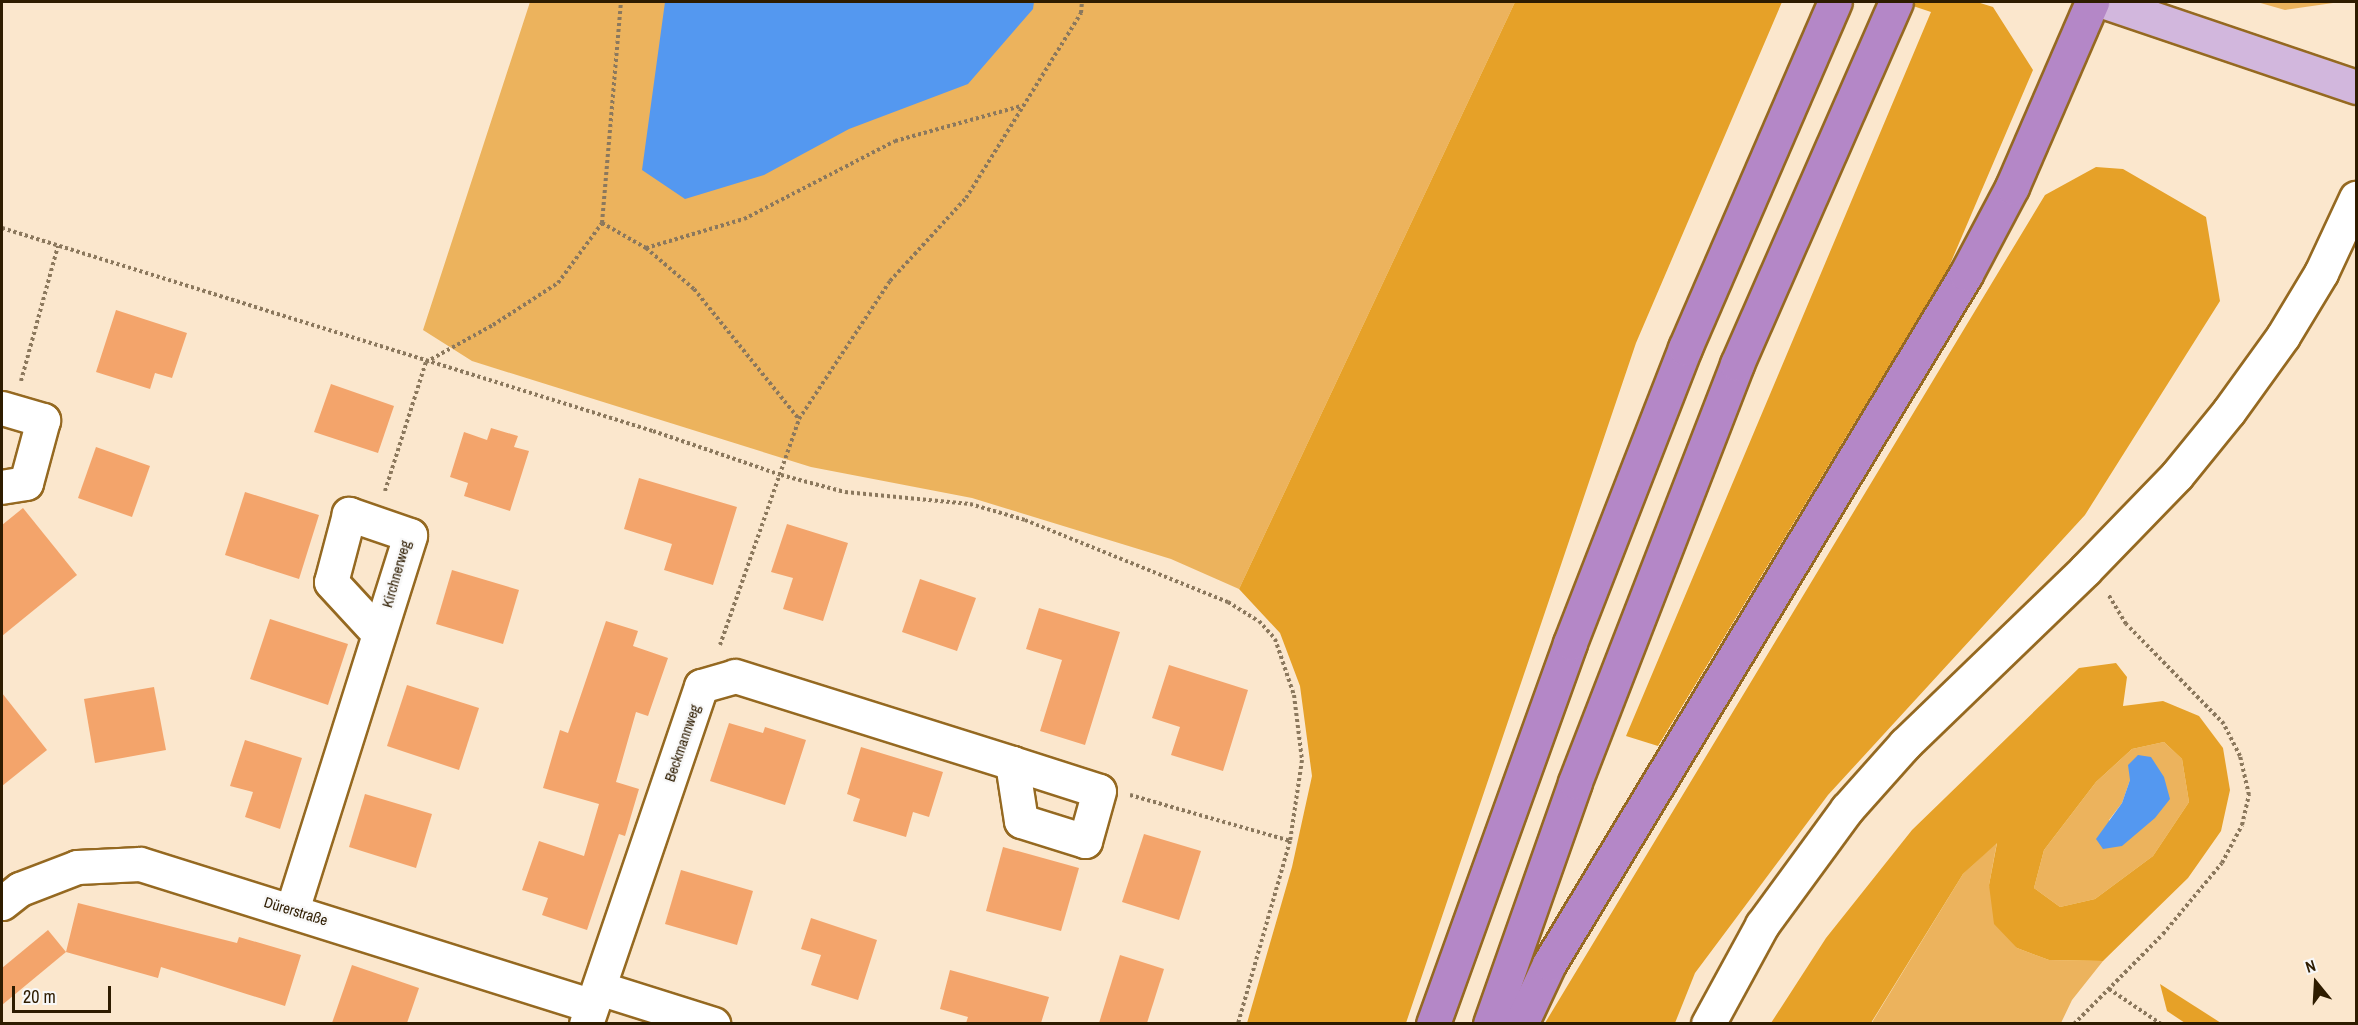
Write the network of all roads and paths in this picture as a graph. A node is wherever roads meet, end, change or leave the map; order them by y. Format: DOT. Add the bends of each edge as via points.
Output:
graph roads {
  1 [pos="621,2"];
  2 [pos="1082,2"];
  3 [pos="2091,2"];
  4 [pos="2105,2"];
  5 [pos="1834,3"];
  6 [pos="1890,15"];
  7 [pos="2356,87"];
  8 [pos="1022,105"];
  9 [pos="2356,198"];
  10 [pos="602,223"];
  11 [pos="2,228"];
  12 [pos="57,246"];
  13 [pos="646,248"];
  14 [pos="426,362"];
  15 [pos="7,409"];
  16 [pos="799,419"];
  17 [pos="781,475"];
  18 [pos="2,487"];
  19 [pos="375,523"];
  20 [pos="2099,556"];
  21 [pos="378,633"];
  22 [pos="718,681"];
  23 [pos="1012,763"];
  24 [pos="1099,791"];
  25 [pos="1290,841"];
  26 [pos="2,903"];
  27 [pos="292,910"];
  28 [pos="2109,989"];
  29 [pos="592,1006"];
  30 [pos="713,1023"];
  31 [pos="1238,1023"];
  32 [pos="1433,1023"];
  33 [pos="1490,1023"];
  34 [pos="1521,1023"];
  35 [pos="1708,1023"];
  36 [pos="2074,1023"];
  37 [pos="2162,1023"];
  1 -- 10 [label="path"];
  2 -- 8 [label="path" via="1081,13"];
  3 -- 34 [label="highway" via="2012,187 1966,274 1550,964"];
  4 -- 7 [label="main road"];
  5 -- 32 [label="highway" via="1681,359 1570,643"];
  6 -- 33 [label="highway" via="1733,375 1575,782"];
  8 -- 13 [label="path" via="895,141 744,219"];
  8 -- 16 [label="path" via="966,198 890,281"];
  9 -- 20 [label="street" via="2321,273 2283,336 2177,475"];
  10 -- 13 [label="path"];
  10 -- 14 [label="path" via="558,283 494,325"];
  11 -- 12 [label="path"];
  12 -- 14 [label="path"];
  12 -- 15 [label="path"];
  13 -- 16 [label="path" via="694,289"];
  14 -- 17 [label="path" via="653,431"];
  14 -- 19 [label="path"];
  15 -- 18 [label="street" via="44,420 26,483"];
  16 -- 17 [label="path"];
  17 -- 22 [label="path" via="717,653"];
  17 -- 25 [label="path" via="845,492 970,504 1025,520 1228,602 1259,621 1275,639 1300,726 1299,799"];
  19 -- 21 [label="street, Kirchnerweg" via="410,535"];
  19 -- 21 [label="street, Kirchnerweg" via="349,514 331,582"];
  20 -- 28 [label="path" via="2104,585 2126,624 2224,724 2240,756 2249,795 2242,825 2222,863 2163,934"];
  20 -- 35 [label="street" via="1905,744 1847,809 1762,925"];
  21 -- 27 [label="street, Kirchnerweg"];
  22 -- 23 [label="street" via="735,676"];
  22 -- 29 [label="street, Beckmannweg" via="701,686"];
  23 -- 24 [label="street"];
  23 -- 24 [label="street" via="1021,821 1085,842"];
  24 -- 25 [label="path" via="1142,797"];
  25 -- 31 [label="path"];
  26 -- 27 [label="street, Dürerstraße" via="20,889 77,867 140,864"];
  27 -- 29 [label="street, Dürerstraße"];
  28 -- 36 [label="path"];
  28 -- 37 [label="path"];
  29 -- 30 [label="street, Dürerstraße"];
}
